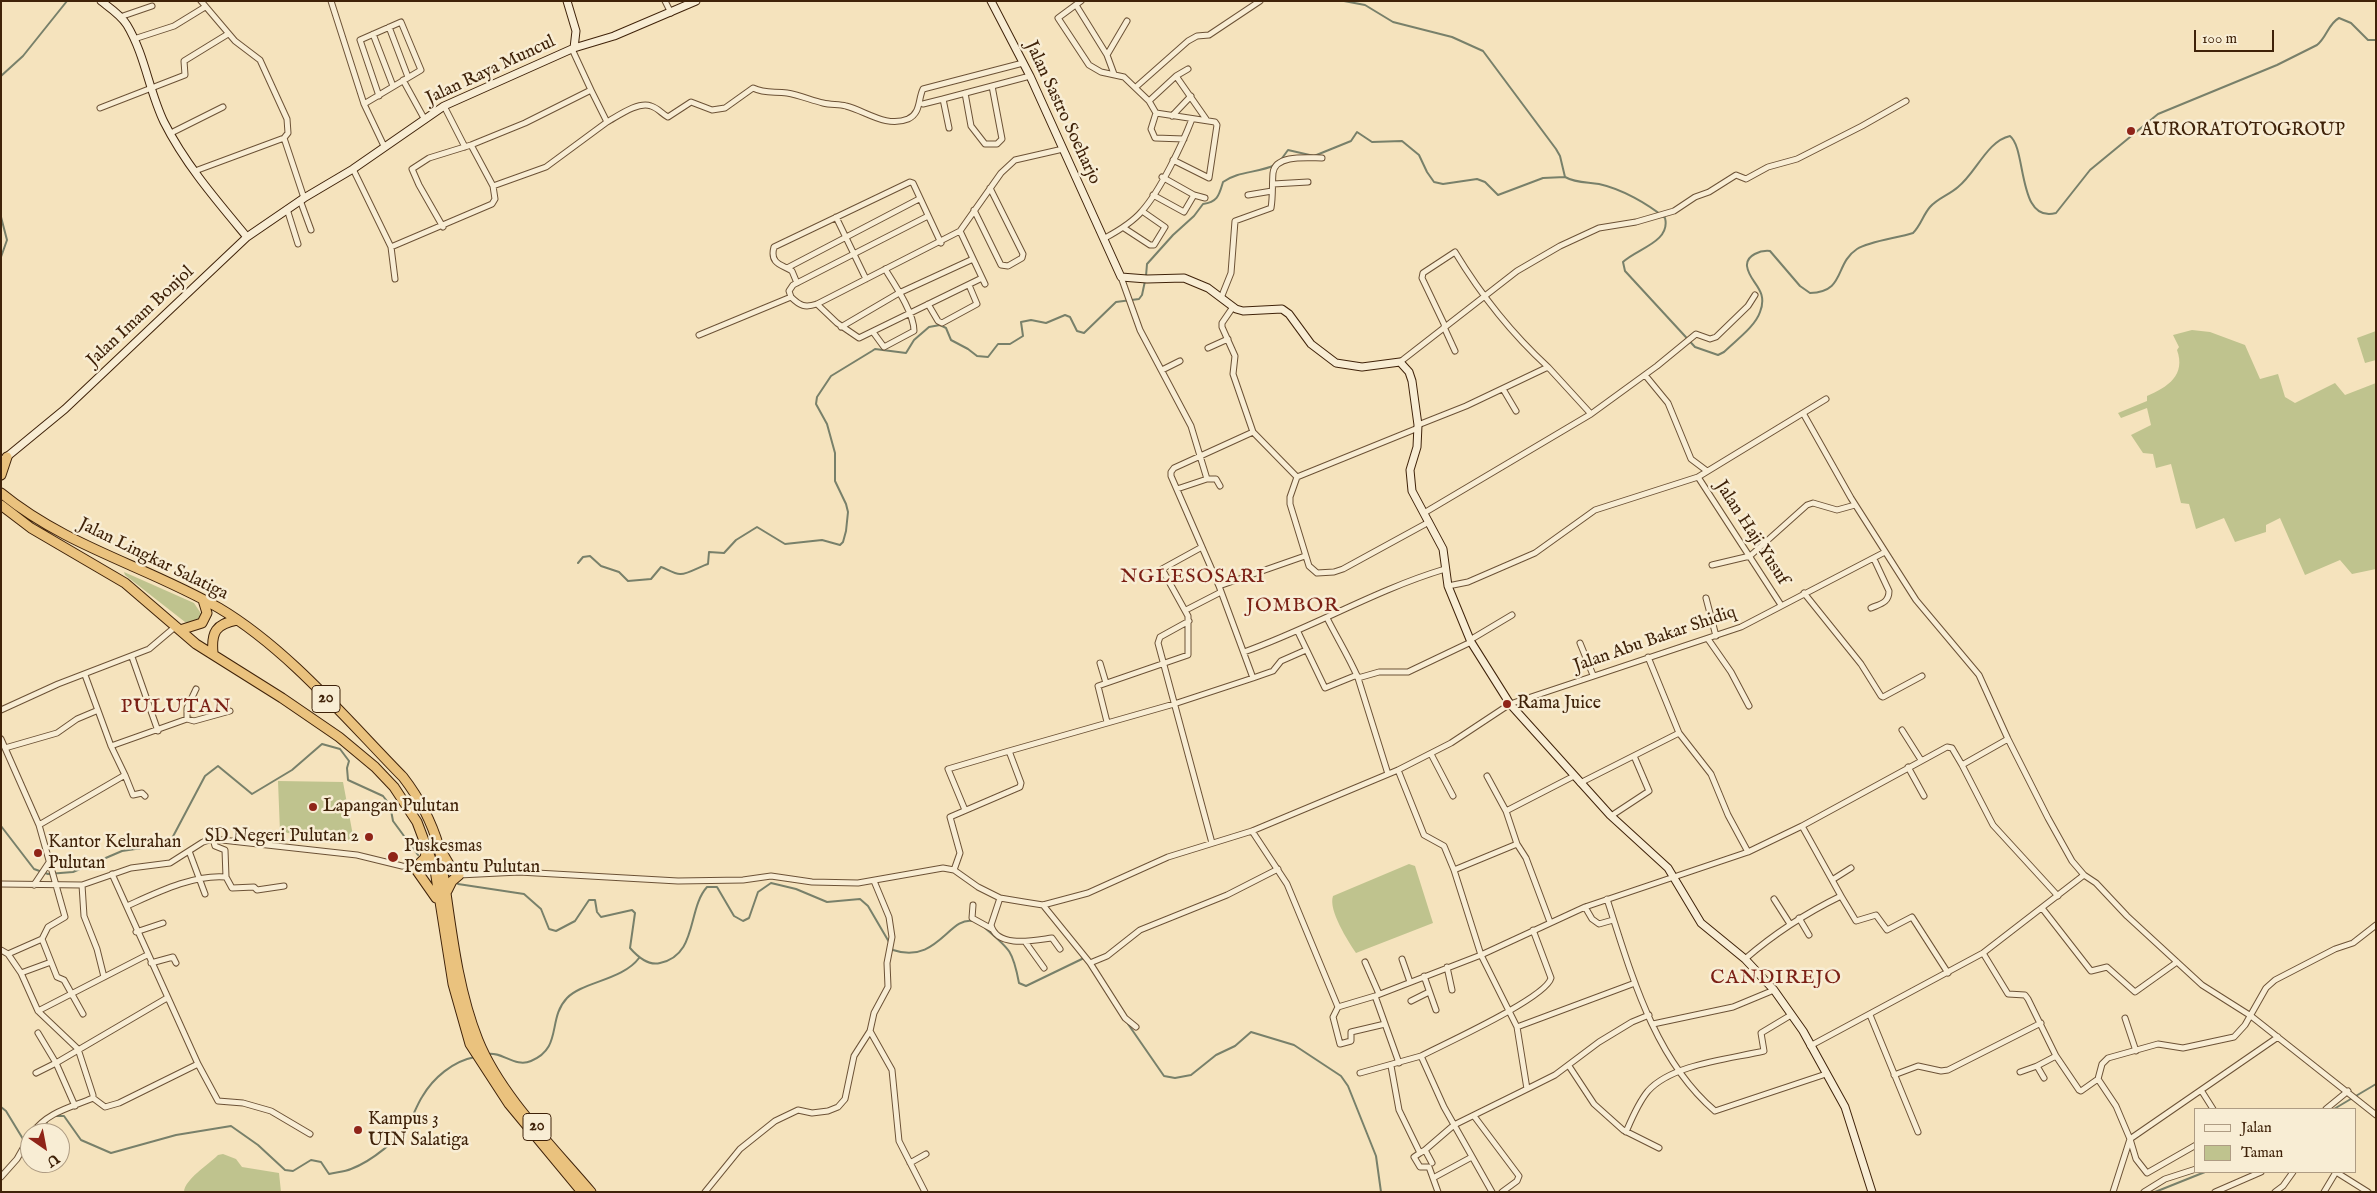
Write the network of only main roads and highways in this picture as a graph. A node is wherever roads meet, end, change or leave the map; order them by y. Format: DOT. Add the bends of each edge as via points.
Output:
graph roads {
  1 [pos="4,460"];
  2 [pos="1,474"];
  3 [pos="1,482"];
  4 [pos="2,501"];
  5 [pos="203,600"];
  6 [pos="237,620"];
  7 [pos="178,628"];
  8 [pos="213,653"];
  9 [pos="428,847"];
  10 [pos="440,847"];
  11 [pos="439,870"];
  12 [pos="446,891"];
  13 [pos="440,906"];
  14 [pos="466,1016"];
  15 [pos="484,1061"];
  16 [pos="582,1192"];
  17 [pos="591,1192"];
  1 -- 2 [label="highway"];
  3 -- 4 [label="highway"];
  4 -- 5 [label="highway, Jalan Lingkar Salatiga / 20" via="73,540"];
  4 -- 7 [label="highway, Jalan Lingkar Salatiga / 20" via="31,528 125,584"];
  5 -- 6 [label="highway, Jalan Lingkar Salatiga / 20"];
  5 -- 7 [label="highway" via="207,613 202,623 197,627"];
  6 -- 8 [label="highway" via="216,628"];
  6 -- 10 [label="highway, Jalan Lingkar Salatiga / 20" via="285,658 403,777 419,797"];
  7 -- 8 [label="highway, Jalan Lingkar Salatiga / 20" via="196,644"];
  8 -- 9 [label="highway, Jalan Lingkar Salatiga / 20" via="331,731 375,767 411,811"];
  9 -- 11 [label="highway, Jalan Lingkar Salatiga / 20"];
  9 -- 13 [label="highway" via="426,858 415,868"];
  10 -- 11 [label="highway, Jalan Lingkar Salatiga / 20"];
  10 -- 12 [label="highway" via="459,875"];
  11 -- 12 [label="highway, Jalan Lingkar Salatiga / 20"];
  11 -- 13 [label="highway, Jalan Lingkar Salatiga / 20"];
  12 -- 14 [label="highway, Jalan Lingkar Salatiga / 20"];
  13 -- 14 [label="highway, Jalan Lingkar Salatiga / 20" via="453,984"];
  14 -- 15 [label="highway, Jalan Lingkar Salatiga / 20" via="474,1043"];
  15 -- 16 [label="highway, Jalan Lingkar Salatiga / 20" via="523,1122"];
  15 -- 17 [label="highway, Jalan Lingkar Salatiga / 20"];
}
